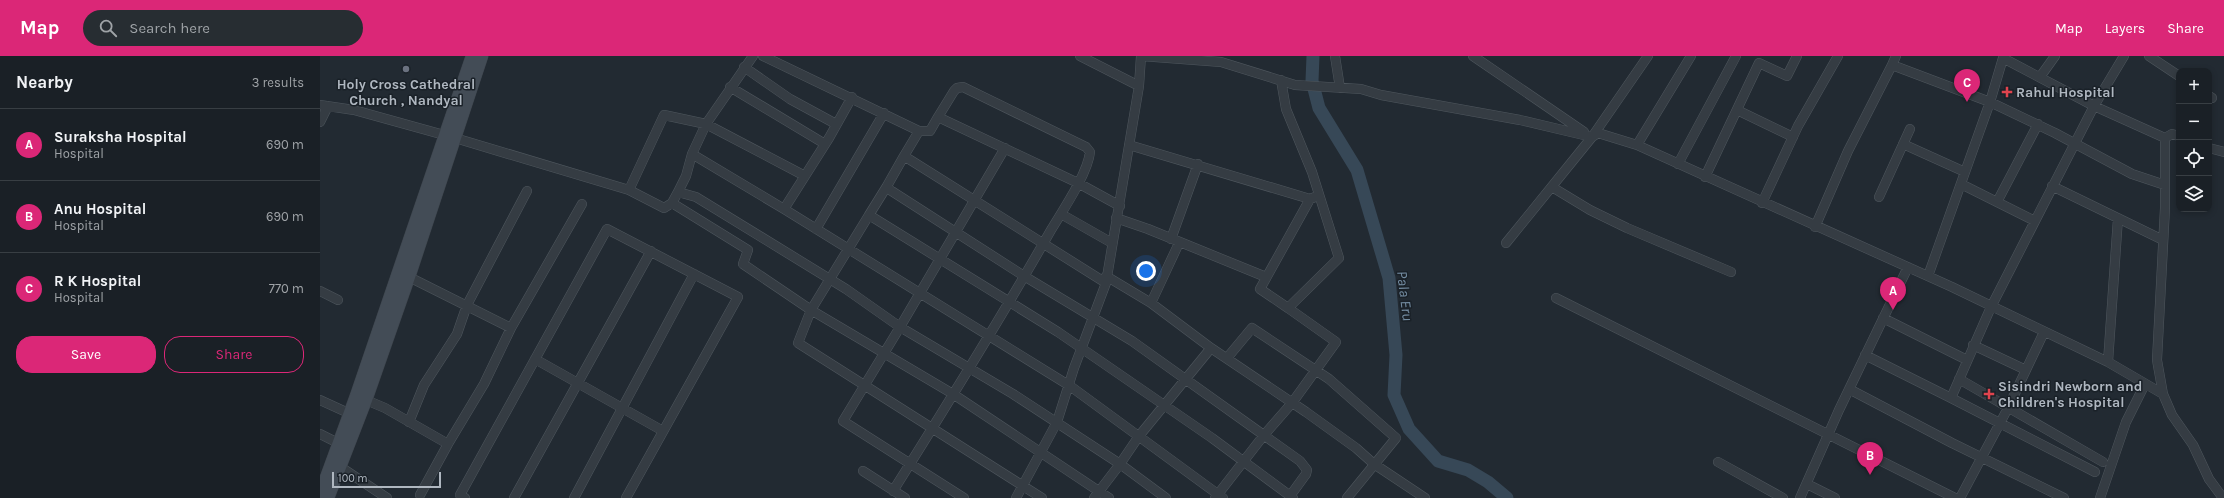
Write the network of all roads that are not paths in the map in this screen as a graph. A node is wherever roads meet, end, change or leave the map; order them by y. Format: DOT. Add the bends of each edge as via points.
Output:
graph roads {
  1 [pos="472,56"];
  2 [pos="482,56"];
  3 [pos="753,56"];
  4 [pos="763,56"];
  5 [pos="1080,56"];
  6 [pos="1142,56"];
  7 [pos="1335,56"];
  8 [pos="1473,56"];
  9 [pos="1648,56"];
  10 [pos="1690,56"];
  11 [pos="1736,56"];
  12 [pos="1797,56"];
  13 [pos="1838,56"];
  14 [pos="1896,56"];
  15 [pos="2055,56"];
  16 [pos="2124,56"];
  17 [pos="2148,56"];
  18 [pos="2003,57"];
  19 [pos="1226,60"];
  20 [pos="1892,65"];
  21 [pos="744,67"];
  22 [pos="2176,74"];
  23 [pos="2040,77"];
  24 [pos="1281,80"];
  25 [pos="1139,86"];
  26 [pos="730,87"];
  27 [pos="1340,88"];
  28 [pos="852,97"];
  29 [pos="1990,102"];
  30 [pos="324,106"];
  31 [pos="2094,106"];
  32 [pos="1737,110"];
  33 [pos="884,114"];
  34 [pos="938,117"];
  35 [pos="320,122"];
  36 [pos="706,124"];
  37 [pos="836,124"];
  38 [pos="2038,124"];
  39 [pos="1910,130"];
  40 [pos="919,131"];
  41 [pos="2176,135"];
  42 [pos="450,136"];
  43 [pos="1592,137"];
  44 [pos="1793,137"];
  45 [pos="2165,138"];
  46 [pos="2074,143"];
  47 [pos="825,144"];
  48 [pos="1903,144"];
  49 [pos="1129,145"];
  50 [pos="1637,145"];
  51 [pos="1005,148"];
  52 [pos="2212,149"];
  53 [pos="2224,152"];
  54 [pos="692,154"];
  55 [pos="904,156"];
  56 [pos="1198,164"];
  57 [pos="1678,164"];
  58 [pos="1966,172"];
  59 [pos="805,176"];
  60 [pos="1705,177"];
  61 [pos="1078,183"];
  62 [pos="1961,184"];
  63 [pos="2165,185"];
  64 [pos="887,186"];
  65 [pos="1552,186"];
  66 [pos="2052,186"];
  67 [pos="629,190"];
  68 [pos="527,191"];
  69 [pos="678,192"];
  70 [pos="1320,196"];
  71 [pos="1879,198"];
  72 [pos="1310,199"];
  73 [pos="975,200"];
  74 [pos="1997,202"];
  75 [pos="672,203"];
  76 [pos="1762,203"];
  77 [pos="582,204"];
  78 [pos="1120,206"];
  79 [pos="784,209"];
  80 [pos="1061,214"];
  81 [pos="869,215"];
  82 [pos="1116,218"];
  83 [pos="2118,218"];
  84 [pos="2035,221"];
  85 [pos="1815,226"];
  86 [pos="816,229"];
  87 [pos="754,232"];
  88 [pos="956,233"];
  89 [pos="2163,240"];
  90 [pos="1175,241"];
  91 [pos="1112,243"];
  92 [pos="1506,243"];
  93 [pos="1043,244"];
  94 [pos="748,250"];
  95 [pos="848,250"];
  96 [pos="651,251"];
  97 [pos="941,260"];
  98 [pos="1908,268"];
  99 [pos="1731,272"];
  100 [pos="694,274"];
  101 [pos="1024,276"];
  102 [pos="1928,276"];
  103 [pos="409,277"];
  104 [pos="1266,278"];
  105 [pos="830,279"];
  106 [pos="1106,279"];
  107 [pos="320,291"];
  108 [pos="920,294"];
  109 [pos="1556,298"];
  110 [pos="338,300"];
  111 [pos="1008,302"];
  112 [pos="1151,303"];
  113 [pos="467,305"];
  114 [pos="1991,307"];
  115 [pos="1288,308"];
  116 [pos="812,310"];
  117 [pos="1094,316"];
  118 [pos="1883,318"];
  119 [pos="900,327"];
  120 [pos="511,328"];
  121 [pos="2044,332"];
  122 [pos="987,337"];
  123 [pos="1974,345"];
  124 [pos="1082,348"];
  125 [pos="1211,348"];
  126 [pos="884,354"];
  127 [pos="1866,355"];
  128 [pos="1227,358"];
  129 [pos="535,359"];
  130 [pos="1967,360"];
  131 [pos="2108,362"];
  132 [pos="968,368"];
  133 [pos="1314,370"];
  134 [pos="2026,370"];
  135 [pos="1187,379"];
  136 [pos="1959,379"];
  137 [pos="578,383"];
  138 [pos="2145,384"];
  139 [pos="865,385"];
  140 [pos="1070,386"];
  141 [pos="1849,389"];
  142 [pos="953,394"];
  143 [pos="2163,394"];
  144 [pos="1951,398"];
  145 [pos="320,400"];
  146 [pos="366,400"];
  147 [pos="1292,403"];
  148 [pos="1166,406"];
  149 [pos="622,408"];
  150 [pos="2008,408"];
  151 [pos="354,415"];
  152 [pos="409,422"];
  153 [pos="1058,422"];
  154 [pos="2000,424"];
  155 [pos="932,429"];
  156 [pos="663,432"];
  157 [pos="320,434"];
  158 [pos="1264,434"];
  159 [pos="1828,435"];
  160 [pos="1139,436"];
  161 [pos="338,443"];
  162 [pos="448,444"];
  163 [pos="1040,452"];
  164 [pos="1982,458"];
  165 [pos="1243,461"];
  166 [pos="1718,462"];
  167 [pos="2103,462"];
  168 [pos="335,463"];
  169 [pos="910,464"];
  170 [pos="1120,464"];
  171 [pos="1374,464"];
  172 [pos="863,471"];
  173 [pos="2095,472"];
  174 [pos="1806,484"];
  175 [pos="1023,486"];
  176 [pos="893,491"];
  177 [pos="320,494"];
  178 [pos="420,495"];
  179 [pos="1097,495"];
  180 [pos="1352,496"];
  181 [pos="1219,497"];
  182 [pos="1292,497"];
  183 [pos="328,498"];
  184 [pos="387,498"];
  185 [pos="465,498"];
  186 [pos="514,498"];
  187 [pos="574,498"];
  188 [pos="626,498"];
  189 [pos="905,498"];
  190 [pos="964,498"];
  191 [pos="1016,498"];
  192 [pos="1042,498"];
  193 [pos="1109,498"];
  194 [pos="1166,498"];
  195 [pos="1425,498"];
  196 [pos="1783,498"];
  197 [pos="1800,498"];
  198 [pos="1834,498"];
  199 [pos="1955,498"];
  200 [pos="1960,498"];
  201 [pos="2064,498"];
  202 [pos="2100,498"];
  203 [pos="2223,498"];
  1 -- 42 [label="street"];
  2 -- 42 [label="street"];
  3 -- 21 [label="street"];
  4 -- 28 [label="street"];
  5 -- 25 [label="street"];
  6 -- 19 [label="street"];
  6 -- 25 [label="street"];
  7 -- 27 [label="street"];
  8 -- 43 [label="street"];
  9 -- 43 [label="street"];
  10 -- 50 [label="street"];
  11 -- 57 [label="street"];
  12 -- 32 [label="street" via="1787,76 1760,63"];
  13 -- 44 [label="street"];
  14 -- 20 [label="street"];
  15 -- 23 [label="street"];
  16 -- 31 [label="street"];
  17 -- 22 [label="street"];
  18 -- 23 [label="street"];
  18 -- 29 [label="street"];
  19 -- 24 [label="street"];
  20 -- 29 [label="street"];
  20 -- 85 [label="street" via="1848,151"];
  21 -- 26 [label="street"];
  21 -- 37 [label="street" via="790,99"];
  23 -- 31 [label="street"];
  24 -- 27 [label="street" via="1295,85"];
  24 -- 70 [label="street" via="1286,109"];
  25 -- 49 [label="street"];
  26 -- 36 [label="street"];
  26 -- 47 [label="street"];
  27 -- 43 [label="street" via="1361,89"];
  28 -- 33 [label="street"];
  28 -- 37 [label="street"];
  29 -- 38 [label="street"];
  29 -- 58 [label="street"];
  30 -- 35 [label="street"];
  30 -- 42 [label="street" via="354,110"];
  31 -- 45 [label="street"];
  31 -- 46 [label="street"];
  32 -- 44 [label="street"];
  32 -- 60 [label="street"];
  33 -- 40 [label="street"];
  33 -- 86 [label="street"];
  34 -- 40 [label="street" via="930,131"];
  34 -- 51 [label="street"];
  34 -- 61 [label="street" via="954,91 963,88 1042,124 1086,147 1090,152 1090,158"];
  36 -- 54 [label="street"];
  36 -- 59 [label="street"];
  36 -- 67 [label="street" via="664,115"];
  37 -- 47 [label="street"];
  38 -- 46 [label="street"];
  38 -- 74 [label="street"];
  39 -- 48 [label="street"];
  40 -- 55 [label="street"];
  41 -- 45 [label="street" via="2172,134"];
  42 -- 67 [label="street"];
  42 -- 103 [label="street"];
  42 -- 151 [label="street"];
  43 -- 50 [label="street" via="1598,133"];
  43 -- 65 [label="street"];
  44 -- 76 [label="street"];
  45 -- 63 [label="street"];
  46 -- 63 [label="street" via="2132,174"];
  46 -- 66 [label="street"];
  47 -- 59 [label="street"];
  48 -- 58 [label="street"];
  48 -- 71 [label="street"];
  49 -- 56 [label="street"];
  49 -- 78 [label="street"];
  50 -- 57 [label="street"];
  51 -- 61 [label="street"];
  51 -- 73 [label="street"];
  52 -- 53 [label="street"];
  54 -- 69 [label="street"];
  54 -- 79 [label="street"];
  55 -- 64 [label="street"];
  55 -- 73 [label="street"];
  56 -- 72 [label="street"];
  56 -- 90 [label="street"];
  57 -- 60 [label="street"];
  58 -- 62 [label="street"];
  59 -- 79 [label="street"];
  60 -- 76 [label="street"];
  61 -- 78 [label="street"];
  61 -- 80 [label="street"];
  62 -- 74 [label="street"];
  62 -- 102 [label="street"];
  63 -- 89 [label="street"];
  64 -- 81 [label="street"];
  64 -- 88 [label="street"];
  65 -- 92 [label="street"];
  65 -- 99 [label="street" via="1590,210 1627,228"];
  66 -- 83 [label="street"];
  66 -- 84 [label="street"];
  67 -- 75 [label="street" via="664,208"];
  68 -- 113 [label="street"];
  69 -- 75 [label="street"];
  69 -- 87 [label="street" via="696,197"];
  70 -- 72 [label="street"];
  70 -- 115 [label="street" via="1339,258"];
  72 -- 104 [label="street"];
  73 -- 88 [label="street"];
  73 -- 93 [label="street"];
  74 -- 84 [label="street"];
  75 -- 94 [label="street"];
  76 -- 85 [label="street"];
  77 -- 120 [label="street"];
  78 -- 82 [label="street"];
  79 -- 86 [label="street"];
  80 -- 91 [label="street"];
  80 -- 93 [label="street"];
  81 -- 95 [label="street"];
  81 -- 97 [label="street"];
  82 -- 90 [label="street"];
  82 -- 91 [label="street"];
  83 -- 89 [label="street"];
  83 -- 131 [label="street"];
  84 -- 114 [label="street"];
  85 -- 98 [label="street"];
  86 -- 95 [label="street"];
  87 -- 94 [label="street"];
  87 -- 105 [label="street"];
  88 -- 97 [label="street"];
  88 -- 101 [label="street"];
  89 -- 143 [label="street" via="2157,360"];
  90 -- 104 [label="street"];
  90 -- 112 [label="street"];
  91 -- 106 [label="street"];
  93 -- 101 [label="street"];
  93 -- 106 [label="street"];
  94 -- 116 [label="street" via="743,264"];
  95 -- 105 [label="street"];
  95 -- 108 [label="street"];
  96 -- 100 [label="street"];
  96 -- 129 [label="street" via="607,229"];
  96 -- 137 [label="street"];
  97 -- 108 [label="street"];
  97 -- 111 [label="street"];
  98 -- 102 [label="street"];
  98 -- 118 [label="street"];
  100 -- 149 [label="street"];
  100 -- 156 [label="street" via="738,297"];
  101 -- 111 [label="street"];
  101 -- 117 [label="street"];
  102 -- 114 [label="street"];
  103 -- 113 [label="street"];
  103 -- 146 [label="street"];
  104 -- 115 [label="street" via="1260,289"];
  105 -- 116 [label="street"];
  105 -- 119 [label="street"];
  106 -- 112 [label="street"];
  106 -- 117 [label="street"];
  107 -- 110 [label="street"];
  108 -- 119 [label="street"];
  108 -- 122 [label="street"];
  109 -- 159 [label="street"];
  111 -- 122 [label="street"];
  111 -- 124 [label="street"];
  112 -- 125 [label="street"];
  113 -- 120 [label="street"];
  113 -- 152 [label="street" via="457,334 424,385"];
  114 -- 121 [label="street"];
  114 -- 123 [label="street"];
  115 -- 133 [label="street" via="1336,342"];
  116 -- 126 [label="street"];
  116 -- 139 [label="street" via="798,344"];
  117 -- 124 [label="street"];
  117 -- 135 [label="street"];
  118 -- 127 [label="street"];
  118 -- 130 [label="street"];
  119 -- 126 [label="street"];
  119 -- 132 [label="street"];
  120 -- 162 [label="street" via="484,384"];
  121 -- 131 [label="street"];
  121 -- 134 [label="street"];
  122 -- 132 [label="street"];
  122 -- 140 [label="street"];
  123 -- 130 [label="street"];
  123 -- 134 [label="street"];
  124 -- 140 [label="street"];
  124 -- 148 [label="street"];
  125 -- 128 [label="street"];
  125 -- 135 [label="street"];
  126 -- 139 [label="street"];
  126 -- 142 [label="street"];
  127 -- 141 [label="street"];
  127 -- 144 [label="street"];
  128 -- 133 [label="street" via="1252,328"];
  128 -- 147 [label="street"];
  129 -- 137 [label="street"];
  129 -- 185 [label="street" via="460,495"];
  130 -- 136 [label="street"];
  131 -- 138 [label="street"];
  132 -- 142 [label="street"];
  132 -- 153 [label="street"];
  133 -- 147 [label="street"];
  133 -- 171 [label="street" via="1396,438"];
  134 -- 150 [label="street"];
  135 -- 148 [label="street"];
  135 -- 158 [label="street"];
  136 -- 144 [label="street"];
  136 -- 150 [label="street"];
  137 -- 149 [label="street"];
  137 -- 186 [label="street"];
  138 -- 143 [label="street"];
  138 -- 202 [label="street" via="2126,422"];
  139 -- 155 [label="street"];
  139 -- 169 [label="street" via="843,420"];
  140 -- 153 [label="street"];
  140 -- 160 [label="street"];
  141 -- 159 [label="street"];
  141 -- 164 [label="street"];
  142 -- 155 [label="street"];
  142 -- 163 [label="street"];
  143 -- 203 [label="street" via="2172,415"];
  144 -- 154 [label="street"];
  145 -- 151 [label="street"];
  146 -- 151 [label="street"];
  146 -- 152 [label="street"];
  147 -- 158 [label="street"];
  147 -- 171 [label="street" via="1356,448"];
  148 -- 160 [label="street"];
  148 -- 165 [label="street"];
  149 -- 156 [label="street"];
  149 -- 187 [label="street"];
  150 -- 154 [label="street"];
  150 -- 167 [label="street"];
  151 -- 161 [label="street"];
  151 -- 168 [label="street"];
  152 -- 162 [label="street"];
  153 -- 163 [label="street"];
  153 -- 170 [label="street"];
  154 -- 164 [label="street"];
  154 -- 173 [label="street"];
  155 -- 169 [label="street"];
  155 -- 175 [label="street"];
  156 -- 188 [label="street"];
  157 -- 161 [label="street"];
  158 -- 165 [label="street"];
  158 -- 182 [label="street" via="1300,461 1307,470"];
  159 -- 174 [label="street"];
  159 -- 199 [label="street"];
  160 -- 170 [label="street"];
  160 -- 181 [label="street"];
  161 -- 168 [label="street"];
  162 -- 178 [label="street"];
  163 -- 175 [label="street"];
  163 -- 179 [label="street"];
  164 -- 200 [label="street"];
  164 -- 201 [label="street"];
  165 -- 181 [label="street"];
  165 -- 182 [label="street"];
  166 -- 196 [label="street"];
  168 -- 177 [label="street"];
  168 -- 183 [label="street"];
  168 -- 184 [label="street"];
  169 -- 176 [label="street"];
  169 -- 190 [label="street"];
  170 -- 179 [label="street"];
  170 -- 194 [label="street"];
  171 -- 180 [label="street"];
  171 -- 195 [label="street"];
  172 -- 176 [label="street"];
  174 -- 197 [label="street"];
  174 -- 198 [label="street"];
  175 -- 191 [label="street"];
  175 -- 192 [label="street"];
  176 -- 189 [label="street"];
  179 -- 193 [label="street"];
}
